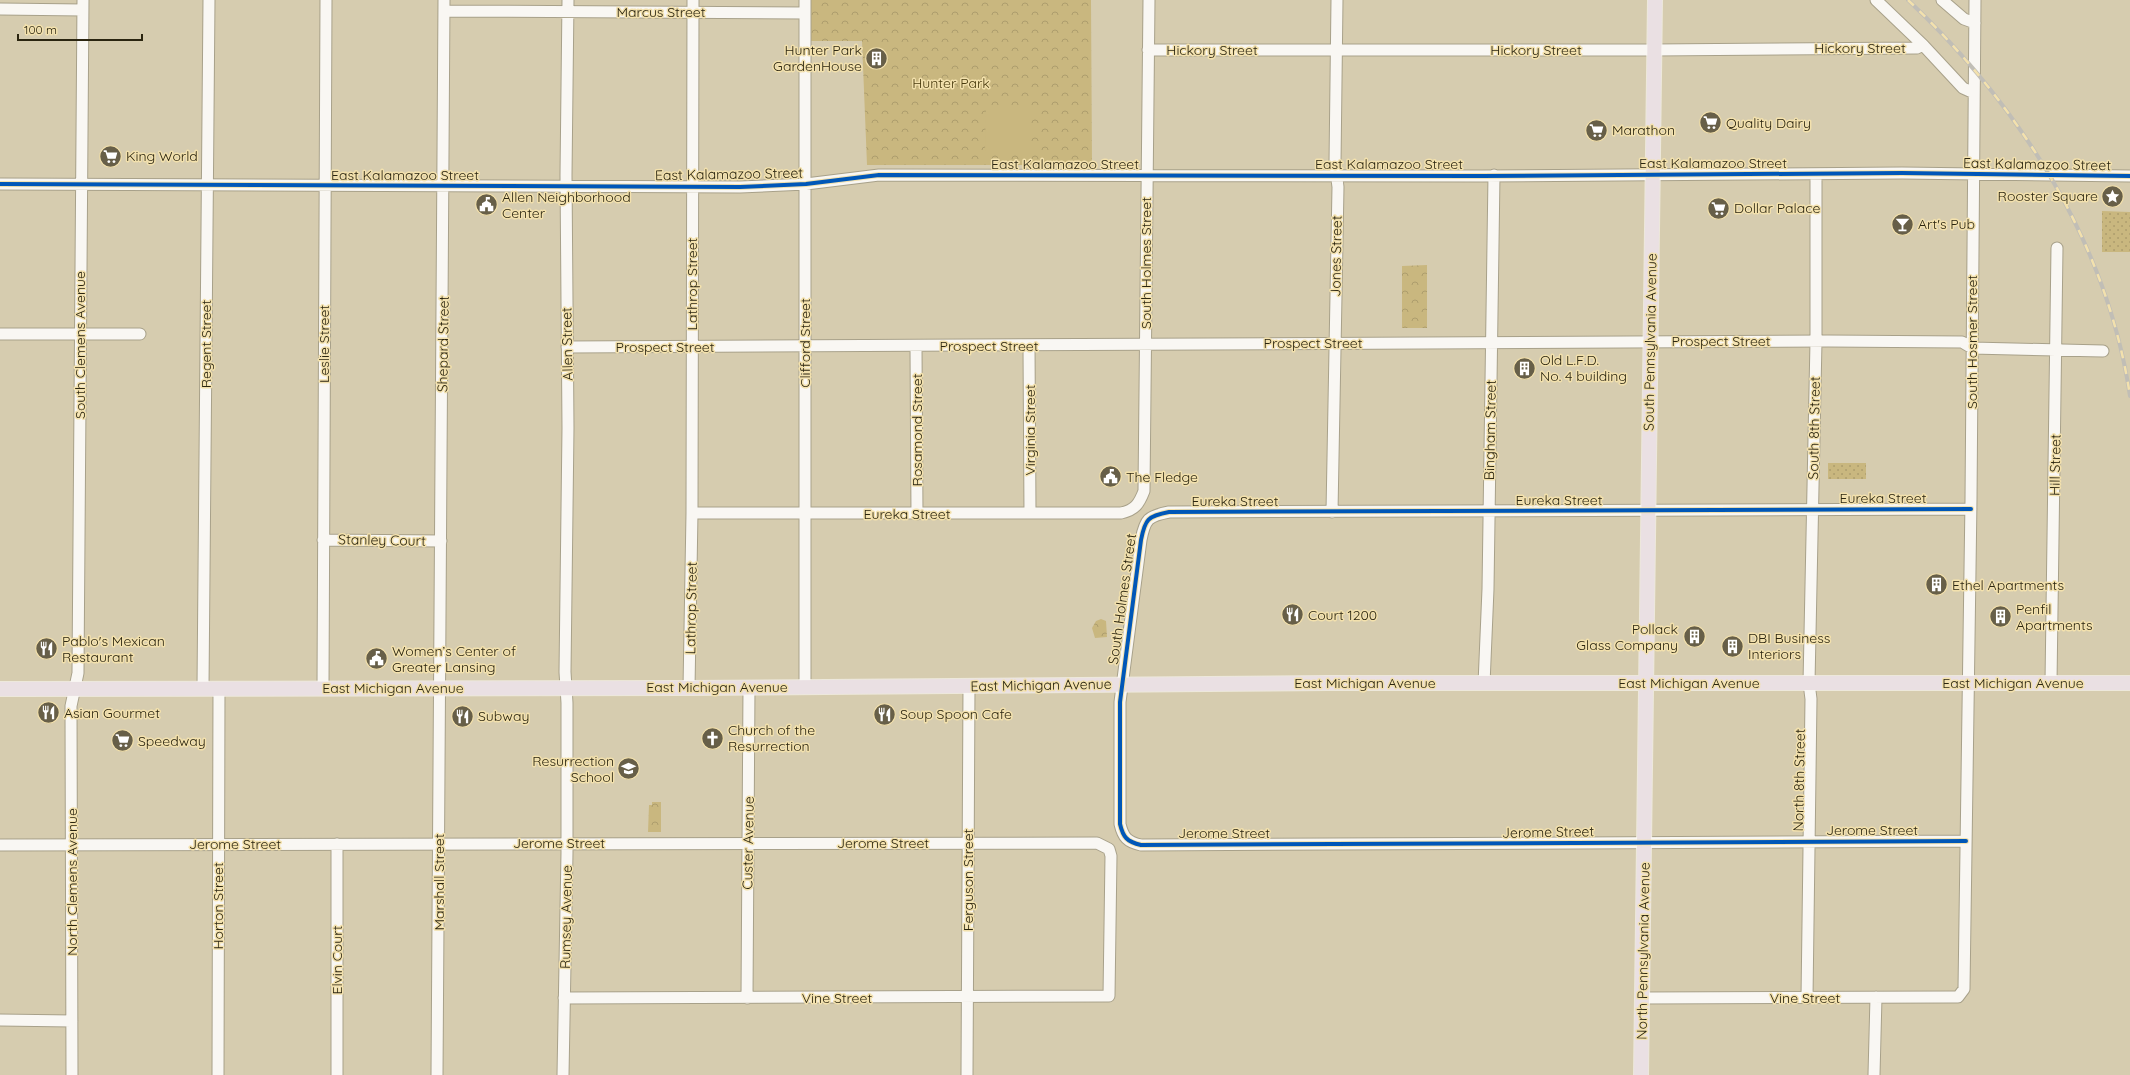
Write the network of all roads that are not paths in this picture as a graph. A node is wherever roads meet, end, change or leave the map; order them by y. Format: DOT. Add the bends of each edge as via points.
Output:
graph roads {
  1 [pos="209,0"];
  2 [pos="326,0"];
  3 [pos="568,0"];
  4 [pos="693,0"];
  5 [pos="805,0"];
  6 [pos="1149,0"];
  7 [pos="1337,0"];
  8 [pos="1654,0"];
  9 [pos="1876,0"];
  10 [pos="1942,0"];
  11 [pos="1975,0"];
  12 [pos="83,5"];
  13 [pos="444,5"];
  14 [pos="0,9"];
  15 [pos="568,11"];
  16 [pos="693,12"];
  17 [pos="805,13"];
  18 [pos="1975,23"];
  19 [pos="1923,44"];
  20 [pos="1148,50"];
  21 [pos="1336,50"];
  22 [pos="1654,50"];
  23 [pos="1974,94"];
  24 [pos="1652,174"];
  25 [pos="1816,174"];
  26 [pos="1974,174"];
  27 [pos="1146,175"];
  28 [pos="1336,175"];
  29 [pos="1494,175"];
  30 [pos="2130,176"];
  31 [pos="0,184"];
  32 [pos="81,184"];
  33 [pos="208,184"];
  34 [pos="806,184"];
  35 [pos="325,185"];
  36 [pos="444,186"];
  37 [pos="567,187"];
  38 [pos="692,187"];
  39 [pos="2057,248"];
  40 [pos="0,334"];
  41 [pos="81,334"];
  42 [pos="140,334"];
  43 [pos="1816,341"];
  44 [pos="1491,342"];
  45 [pos="1650,342"];
  46 [pos="1335,343"];
  47 [pos="1029,346"];
  48 [pos="1145,346"];
  49 [pos="568,347"];
  50 [pos="692,347"];
  51 [pos="805,347"];
  52 [pos="916,347"];
  53 [pos="1972,348"];
  54 [pos="2056,351"];
  55 [pos="2102,351"];
  56 [pos="1812,509"];
  57 [pos="1971,509"];
  58 [pos="1648,510"];
  59 [pos="1488,511"];
  60 [pos="1332,512"];
  61 [pos="692,513"];
  62 [pos="1030,513"];
  63 [pos="1121,513"];
  64 [pos="806,514"];
  65 [pos="917,514"];
  66 [pos="1149,519"];
  67 [pos="323,540"];
  68 [pos="441,541"];
  69 [pos="1809,683"];
  70 [pos="1968,683"];
  71 [pos="2051,683"];
  72 [pos="2130,683"];
  73 [pos="1121,684"];
  74 [pos="1484,684"];
  75 [pos="1646,684"];
  76 [pos="969,686"];
  77 [pos="749,687"];
  78 [pos="805,687"];
  79 [pos="203,688"];
  80 [pos="219,688"];
  81 [pos="323,688"];
  82 [pos="440,688"];
  83 [pos="566,688"];
  84 [pos="689,688"];
  85 [pos="0,689"];
  86 [pos="73,689"];
  87 [pos="1809,841"];
  88 [pos="1966,841"];
  89 [pos="1130,842"];
  90 [pos="1644,842"];
  91 [pos="748,843"];
  92 [pos="969,843"];
  93 [pos="218,844"];
  94 [pos="337,844"];
  95 [pos="439,844"];
  96 [pos="567,844"];
  97 [pos="0,845"];
  98 [pos="72,845"];
  99 [pos="1964,989"];
  100 [pos="1109,996"];
  101 [pos="968,997"];
  102 [pos="1876,997"];
  103 [pos="564,998"];
  104 [pos="747,998"];
  105 [pos="1643,998"];
  106 [pos="1807,998"];
  107 [pos="0,1020"];
  108 [pos="72,1021"];
  109 [pos="72,1075"];
  110 [pos="218,1075"];
  111 [pos="337,1075"];
  112 [pos="437,1075"];
  113 [pos="563,1075"];
  114 [pos="967,1075"];
  115 [pos="1641,1075"];
  116 [pos="1874,1075"];
  1 -- 33 [label="street, Regent Street"];
  2 -- 35 [label="street, Leslie Street"];
  3 -- 15 [label="street, Allen Street"];
  4 -- 16 [label="street, Lathrop Street"];
  5 -- 17 [label="street, Clifford Street"];
  6 -- 20 [label="street, South Holmes Street"];
  7 -- 21 [label="street, Jones Street"];
  8 -- 22 [label="main road, South Pennsylvania Avenue"];
  9 -- 19 [label="street"];
  10 -- 18 [label="street" via="1964,19"];
  11 -- 18 [label="street, South Hosmer Street"];
  12 -- 14 [label="street"];
  12 -- 32 [label="street, South Clemens Avenue"];
  13 -- 15 [label="street, Marcus Street"];
  13 -- 36 [label="street, Shepard Street"];
  15 -- 16 [label="street, Marcus Street"];
  15 -- 37 [label="street, Allen Street"];
  16 -- 17 [label="street, Marcus Street"];
  16 -- 38 [label="street, Lathrop Street"];
  17 -- 34 [label="street, Clifford Street"];
  18 -- 23 [label="street, South Hosmer Street"];
  19 -- 22 [label="street, Hickory Street" via="1917,48"];
  19 -- 23 [label="street" via="1963,88"];
  20 -- 21 [label="street, Hickory Street"];
  20 -- 27 [label="street, South Holmes Street"];
  21 -- 22 [label="street, Hickory Street"];
  21 -- 28 [label="street, Jones Street"];
  22 -- 24 [label="main road, South Pennsylvania Avenue"];
  23 -- 26 [label="street, South Hosmer Street"];
  24 -- 25 [label="street, East Kalamazoo Street"];
  24 -- 29 [label="street, East Kalamazoo Street"];
  24 -- 45 [label="main road, South Pennsylvania Avenue"];
  25 -- 26 [label="street, East Kalamazoo Street"];
  25 -- 43 [label="street, South 8th Street"];
  26 -- 30 [label="street, East Kalamazoo Street"];
  26 -- 53 [label="street, South Hosmer Street"];
  27 -- 28 [label="street, East Kalamazoo Street"];
  27 -- 34 [label="street, East Kalamazoo Street" via="879,175"];
  27 -- 48 [label="street, South Holmes Street"];
  28 -- 29 [label="street, East Kalamazoo Street"];
  28 -- 46 [label="street, Jones Street"];
  29 -- 44 [label="street, Bingham Street"];
  31 -- 32 [label="street, East Kalamazoo Street"];
  32 -- 33 [label="street, East Kalamazoo Street"];
  32 -- 41 [label="street, South Clemens Avenue"];
  33 -- 35 [label="street, East Kalamazoo Street"];
  33 -- 79 [label="street, Regent Street"];
  34 -- 38 [label="street, East Kalamazoo Street"];
  34 -- 51 [label="street, Clifford Street"];
  35 -- 36 [label="street, East Kalamazoo Street"];
  35 -- 67 [label="street, Leslie Street"];
  36 -- 37 [label="street, East Kalamazoo Street"];
  36 -- 68 [label="street, Shepard Street"];
  37 -- 38 [label="street, East Kalamazoo Street"];
  37 -- 49 [label="street, Allen Street"];
  38 -- 50 [label="street, Lathrop Street"];
  39 -- 54 [label="street, Hill Street"];
  40 -- 41 [label="street"];
  41 -- 42 [label="street"];
  41 -- 86 [label="street, South Clemens Avenue" via="78,673"];
  43 -- 45 [label="street, Prospect Street"];
  43 -- 53 [label="street, Prospect Street" via="1962,342"];
  43 -- 56 [label="street, South 8th Street"];
  44 -- 45 [label="street, Prospect Street"];
  44 -- 46 [label="street, Prospect Street"];
  44 -- 59 [label="street, Bingham Street"];
  45 -- 58 [label="main road, South Pennsylvania Avenue"];
  46 -- 48 [label="street, Prospect Street"];
  46 -- 60 [label="street, Jones Street"];
  47 -- 48 [label="street, Prospect Street"];
  47 -- 52 [label="street, Prospect Street"];
  47 -- 62 [label="street, Virginia Street"];
  48 -- 63 [label="street, South Holmes Street" via="1144,491 1136,507"];
  49 -- 50 [label="street, Prospect Street"];
  49 -- 83 [label="street, Allen Street"];
  50 -- 51 [label="street, Prospect Street"];
  50 -- 61 [label="street, Lathrop Street"];
  51 -- 52 [label="street, Prospect Street"];
  51 -- 64 [label="street, Clifford Street"];
  52 -- 65 [label="street, Rosamond Street"];
  53 -- 54 [label="street, Prospect Street"];
  53 -- 57 [label="street, South Hosmer Street"];
  54 -- 55 [label="street, Prospect Street"];
  54 -- 71 [label="street, Hill Street"];
  56 -- 57 [label="street, Eureka Street"];
  56 -- 58 [label="street, Eureka Street"];
  56 -- 69 [label="street, South 8th Street"];
  57 -- 70 [label="street, South Hosmer Street"];
  58 -- 59 [label="street, Eureka Street"];
  58 -- 75 [label="main road, South Pennsylvania Avenue"];
  59 -- 60 [label="street, Eureka Street"];
  59 -- 74 [label="street, Bingham Street"];
  60 -- 66 [label="street, Eureka Street" via="1168,512 1154,515"];
  61 -- 64 [label="street, Eureka Street"];
  61 -- 84 [label="street, Lathrop Street"];
  62 -- 63 [label="street, Eureka Street"];
  62 -- 65 [label="street, Eureka Street"];
  64 -- 65 [label="street, Eureka Street"];
  64 -- 78 [label="street, Clifford Street"];
  66 -- 73 [label="street, South Holmes Street" via="1144,525 1141,540"];
  67 -- 68 [label="street, Stanley Court"];
  67 -- 81 [label="street, Leslie Street"];
  68 -- 82 [label="street, Shepard Street"];
  69 -- 70 [label="main road, East Michigan Avenue"];
  69 -- 75 [label="main road, East Michigan Avenue"];
  69 -- 87 [label="street, North 8th Street"];
  70 -- 71 [label="main road, East Michigan Avenue"];
  70 -- 88 [label="street, South Hosmer Street"];
  71 -- 72 [label="main road, East Michigan Avenue"];
  73 -- 74 [label="main road, East Michigan Avenue"];
  73 -- 76 [label="main road, East Michigan Avenue"];
  73 -- 89 [label="street, South Holmes Street" via="1120,824 1123,836"];
  74 -- 75 [label="main road, East Michigan Avenue"];
  75 -- 90 [label="main road, North Pennsylvania Avenue"];
  76 -- 78 [label="main road, East Michigan Avenue"];
  76 -- 92 [label="street, Ferguson Street"];
  77 -- 78 [label="main road, East Michigan Avenue"];
  77 -- 84 [label="main road, East Michigan Avenue"];
  77 -- 91 [label="street, Custer Avenue"];
  79 -- 80 [label="main road, East Michigan Avenue"];
  79 -- 86 [label="main road, East Michigan Avenue"];
  80 -- 81 [label="main road, East Michigan Avenue"];
  80 -- 93 [label="street, Horton Street"];
  81 -- 82 [label="main road, East Michigan Avenue"];
  82 -- 83 [label="main road, East Michigan Avenue"];
  82 -- 95 [label="street, Marshall Street"];
  83 -- 84 [label="main road, East Michigan Avenue"];
  83 -- 96 [label="street, Rumsey Avenue"];
  85 -- 86 [label="main road, East Michigan Avenue"];
  86 -- 98 [label="street, North Clemens Avenue"];
  87 -- 88 [label="street, Jerome Street"];
  87 -- 90 [label="street, Jerome Street"];
  87 -- 106 [label="street, North 8th Street"];
  88 -- 99 [label="street, South Hosmer Street"];
  89 -- 90 [label="street, Jerome Street" via="1143,845"];
  90 -- 105 [label="main road, North Pennsylvania Avenue"];
  91 -- 92 [label="street, Jerome Street"];
  91 -- 96 [label="street, Jerome Street"];
  91 -- 104 [label="street, Custer Avenue"];
  92 -- 100 [label="street, Jerome Street" via="1097,843 1109,849 1112,856"];
  92 -- 101 [label="street, Ferguson Street"];
  93 -- 94 [label="street, Jerome Street"];
  93 -- 98 [label="street, Jerome Street"];
  93 -- 110 [label="street, Horton Street"];
  94 -- 95 [label="street, Jerome Street"];
  94 -- 111 [label="street, Elvin Court"];
  95 -- 96 [label="street, Jerome Street"];
  95 -- 112 [label="street, Marshall Street"];
  96 -- 103 [label="street, Rumsey Avenue"];
  97 -- 98 [label="street, Jerome Street"];
  98 -- 108 [label="street, North Clemens Avenue"];
  99 -- 102 [label="street, Vine Street" via="1958,997"];
  100 -- 101 [label="street, Vine Street"];
  101 -- 104 [label="street, Vine Street"];
  101 -- 114 [label="street, Ferguson Street"];
  102 -- 106 [label="street, Vine Street"];
  102 -- 116 [label="street"];
  103 -- 104 [label="street, Vine Street"];
  103 -- 113 [label="street, Rumsey Avenue"];
  105 -- 106 [label="street, Vine Street"];
  105 -- 115 [label="main road, North Pennsylvania Avenue"];
  107 -- 108 [label="street"];
  108 -- 109 [label="street, North Clemens Avenue"];
}
